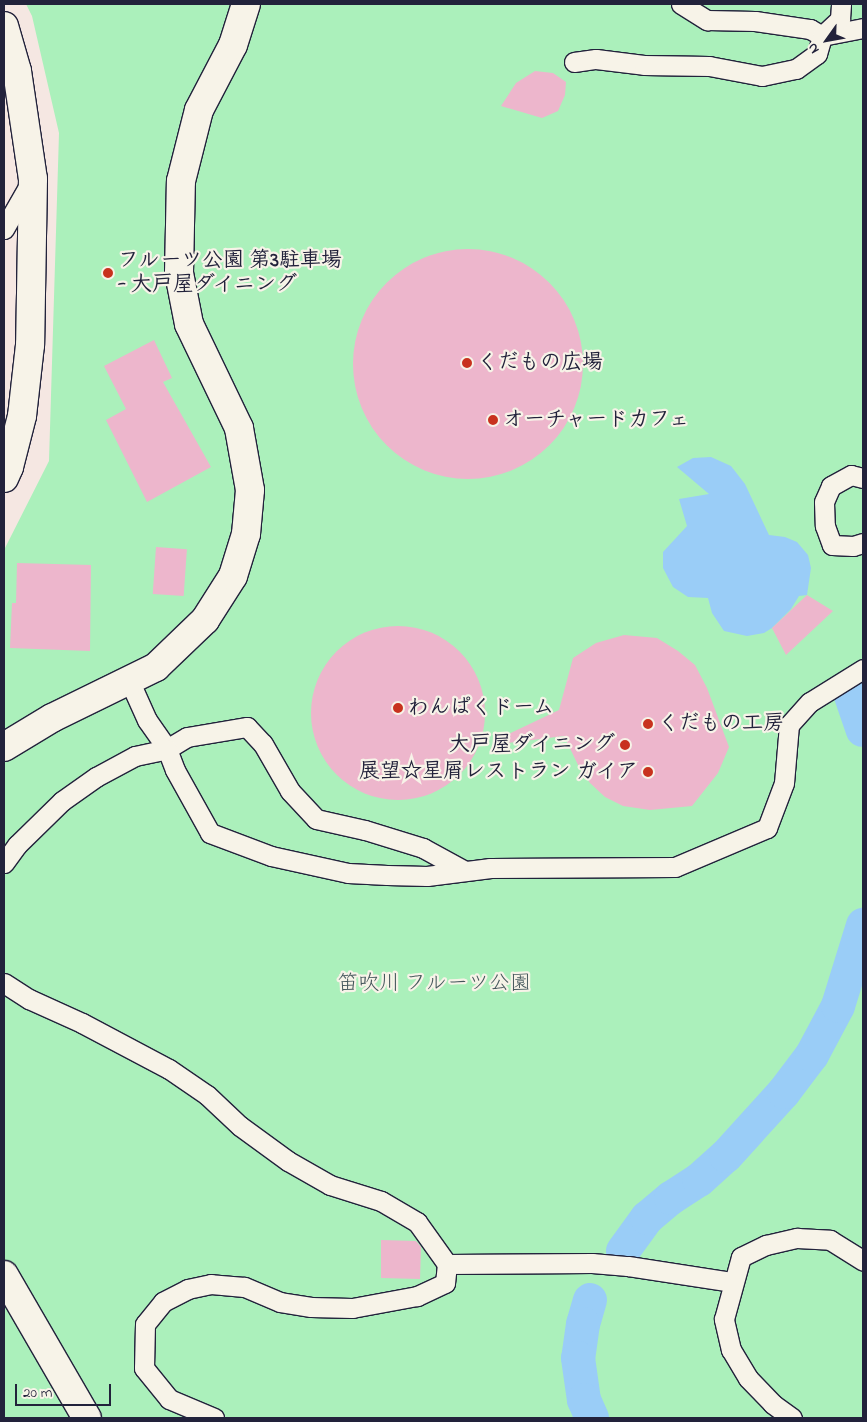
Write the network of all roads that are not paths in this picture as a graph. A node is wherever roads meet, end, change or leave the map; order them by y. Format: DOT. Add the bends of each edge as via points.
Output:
graph roads {
  1 [pos="246,4"];
  2 [pos="681,4"];
  3 [pos="841,4"];
  4 [pos="4,26"];
  5 [pos="863,28"];
  6 [pos="822,36"];
  7 [pos="574,62"];
  8 [pos="33,179"];
  9 [pos="4,229"];
  10 [pos="4,478"];
  11 [pos="863,478"];
  12 [pos="863,543"];
  13 [pos="863,669"];
  14 [pos="129,680"];
  15 [pos="4,747"];
  16 [pos="167,749"];
  17 [pos="4,863"];
  18 [pos="463,870"];
  19 [pos="4,982"];
  20 [pos="863,1261"];
  21 [pos="447,1264"];
  22 [pos="4,1275"];
  23 [pos="733,1282"];
  24 [pos="87,1418"];
  25 [pos="214,1418"];
  26 [pos="792,1418"];
  1 -- 14 [label="street" via="233,45 200,110 181,181 179,263 189,324 239,428 250,490 246,534 233,576 205,620 156,667"];
  2 -- 6 [label="lane" via="708,20 755,21 810,29"];
  3 -- 6 [label="lane" via="840,19"];
  4 -- 8 [label="street" via="17,71"];
  5 -- 6 [label="lane"];
  6 -- 7 [label="lane" via="817,54 796,69 762,76 709,66 644,65 596,59"];
  8 -- 9 [label="lane"];
  8 -- 10 [label="street" via="30,344 22,416"];
  11 -- 12 [label="lane" via="851,475 831,486 824,502 825,526 832,545"];
  13 -- 18 [label="lane" via="810,702 789,726 784,783 766,828 675,867"];
  14 -- 15 [label="street" via="52,718"];
  14 -- 16 [label="lane" via="147,720"];
  16 -- 17 [label="lane" via="135,756 96,777 62,801 17,845"];
  16 -- 18 [label="lane" via="210,833 271,856 348,873 427,876"];
  16 -- 18 [label="lane" via="188,737 247,727 263,744 290,791 316,819 423,848"];
  19 -- 21 [label="lane" via="29,999 169,1069 207,1095 240,1126 288,1161 330,1185 381,1201 417,1222"];
  20 -- 23 [label="lane" via="830,1240 797,1238 766,1245 741,1257"];
  21 -- 23 [label="lane" via="592,1263"];
  21 -- 25 [label="lane" via="445,1283 417,1296 352,1308 311,1308 280,1302 244,1287 211,1284 188,1289 163,1302 145,1324 144,1368 169,1399"];
  22 -- 24 [label="street"];
  23 -- 26 [label="lane" via="724,1319 730,1350 748,1378"];
}
